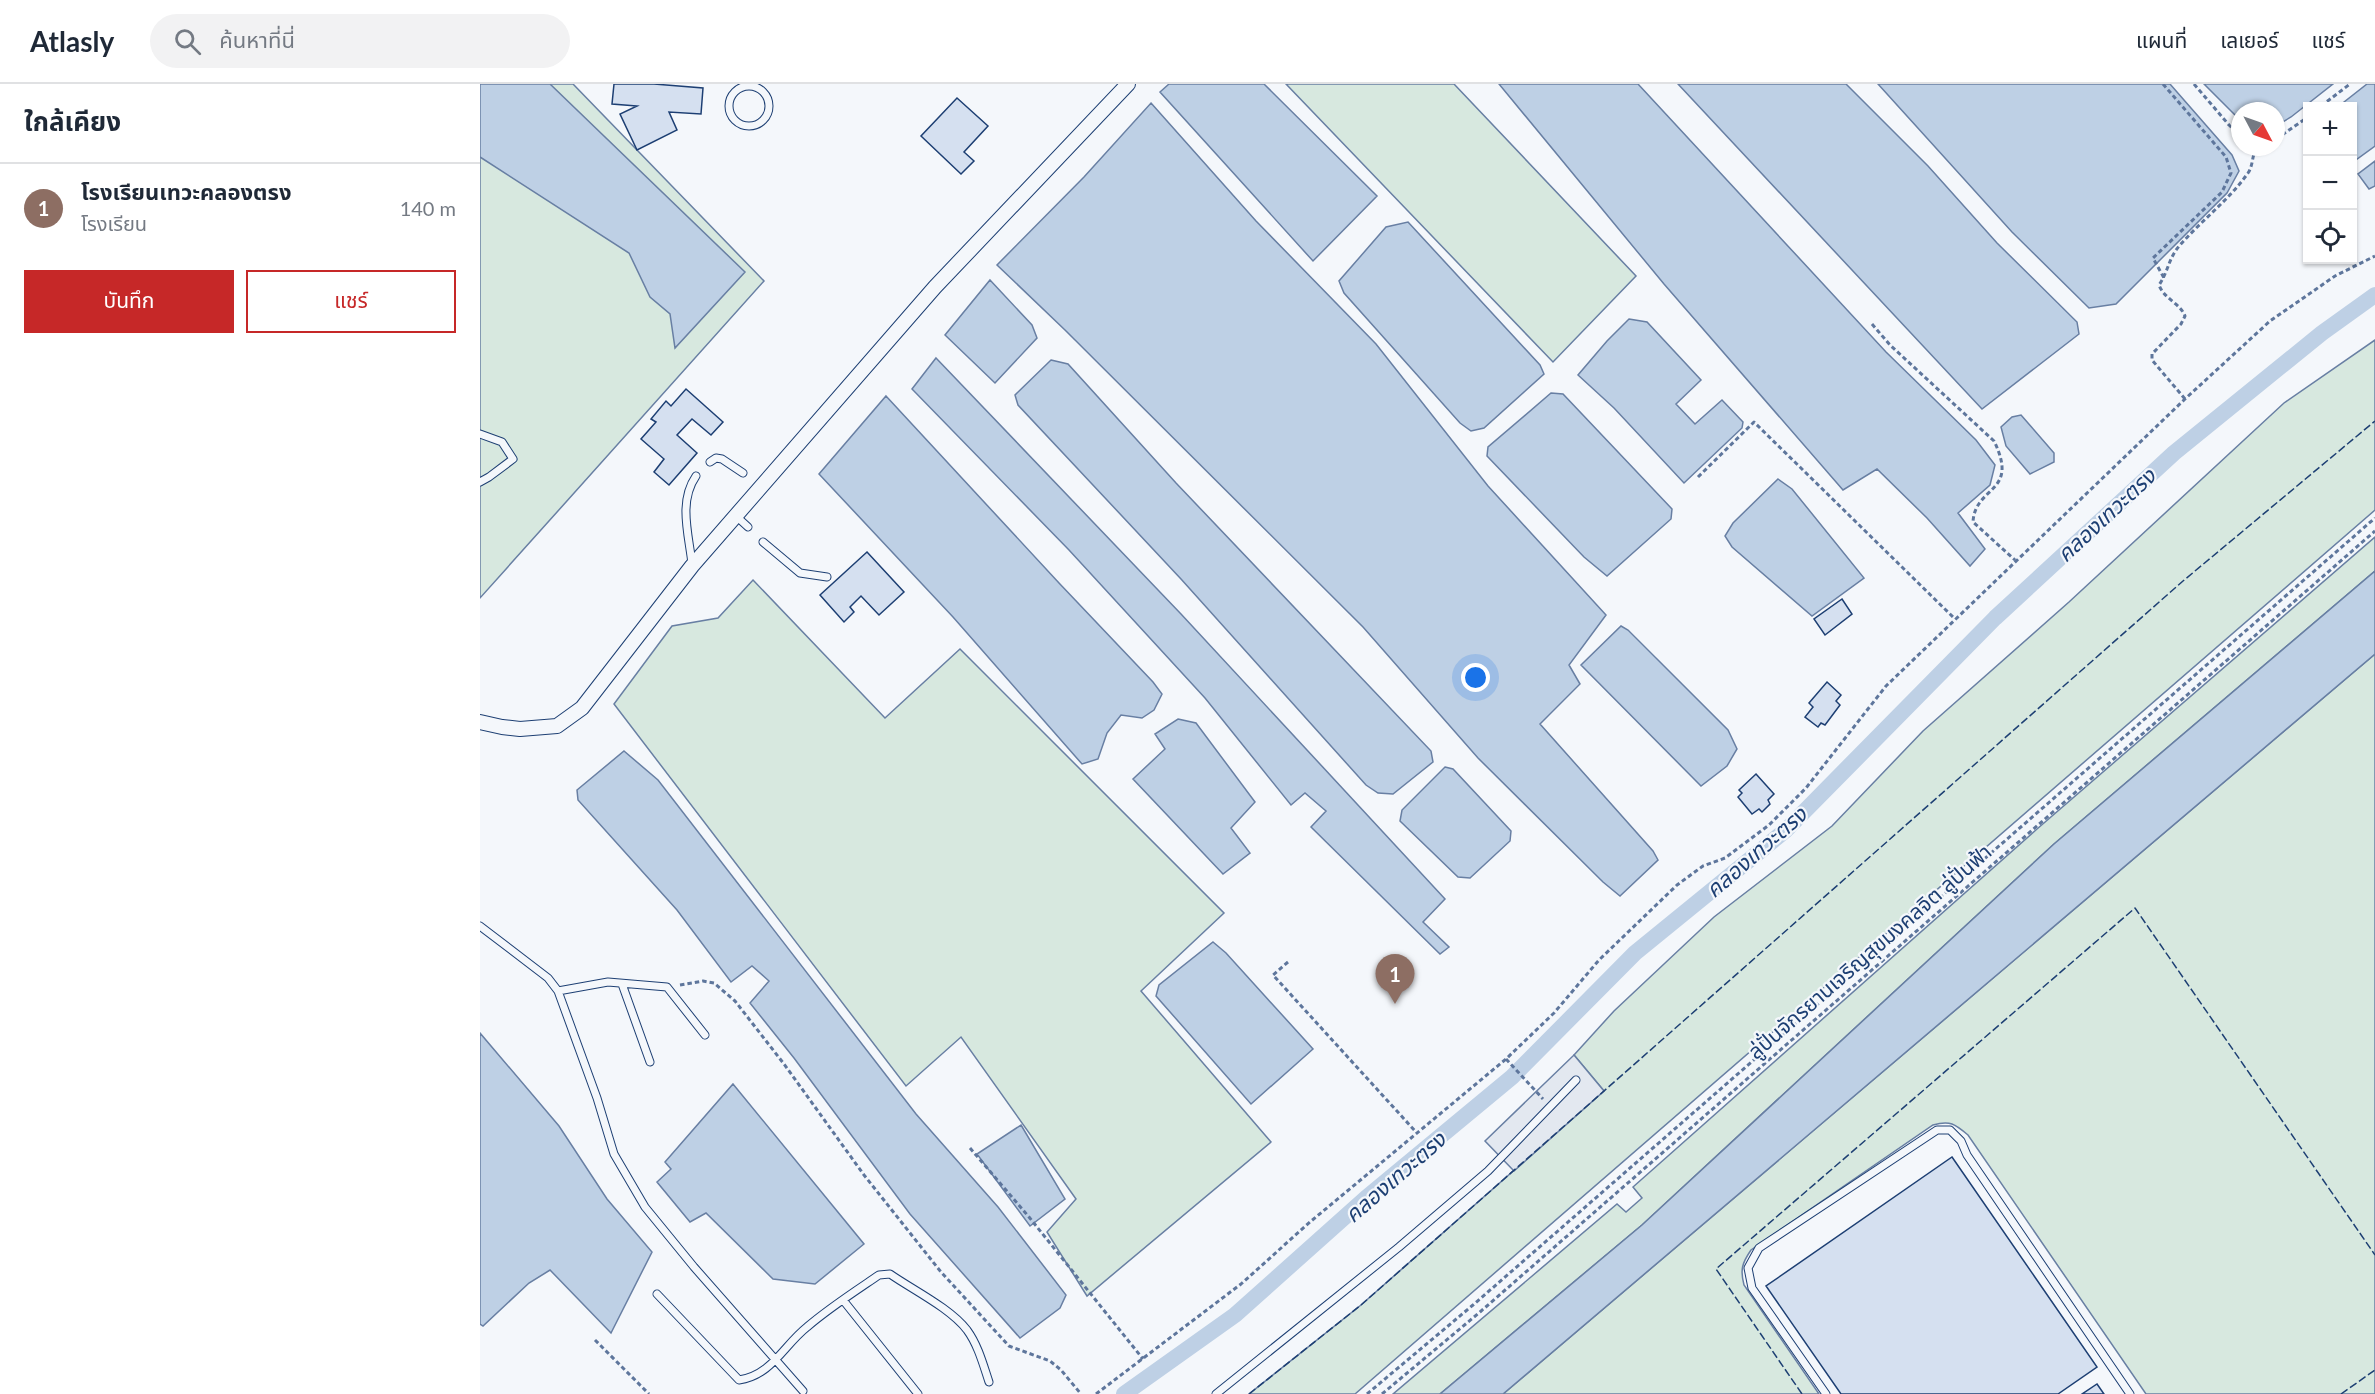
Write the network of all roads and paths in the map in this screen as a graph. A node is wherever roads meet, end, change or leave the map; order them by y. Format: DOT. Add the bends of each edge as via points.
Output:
graph roads {
  1 [pos="1128,84"];
  2 [pos="2163,84"];
  3 [pos="2194,84"];
  4 [pos="2350,84"];
  5 [pos="739,86"];
  6 [pos="2326,102"];
  7 [pos="2303,120"];
  8 [pos="2231,127"];
  9 [pos="2285,133"];
  10 [pos="2253,156"];
  11 [pos="2375,256"];
  12 [pos="2164,278"];
  13 [pos="1872,324"];
  14 [pos="2186,399"];
  15 [pos="480,434"];
  16 [pos="710,462"];
  17 [pos="743,473"];
  18 [pos="696,476"];
  19 [pos="1698,477"];
  20 [pos="480,482"];
  21 [pos="736,516"];
  22 [pos="2375,518"];
  23 [pos="748,527"];
  24 [pos="2375,531"];
  25 [pos="763,542"];
  26 [pos="2015,561"];
  27 [pos="693,566"];
  28 [pos="827,577"];
  29 [pos="1955,619"];
  30 [pos="480,722"];
  31 [pos="480,926"];
  32 [pos="1288,962"];
  33 [pos="622,984"];
  34 [pos="667,987"];
  35 [pos="558,991"];
  36 [pos="705,1035"];
  37 [pos="1506,1059"];
  38 [pos="650,1062"];
  39 [pos="1576,1080"];
  40 [pos="1537,1092"];
  41 [pos="1416,1132"];
  42 [pos="970,1148"];
  43 [pos="657,1294"];
  44 [pos="843,1300"];
  45 [pos="596,1340"];
  46 [pos="1143,1359"];
  47 [pos="776,1360"];
  48 [pos="989,1382"];
  49 [pos="803,1391"];
  50 [pos="649,1394"];
  51 [pos="918,1394"];
  52 [pos="1081,1394"];
  53 [pos="1096,1394"];
  54 [pos="1216,1394"];
  55 [pos="1367,1394"];
  56 [pos="1382,1394"];
  57 [pos="1826,1394"];
  58 [pos="2130,1394"];
  1 -- 21 [label="street" via="935,287"];
  2 -- 12 [label="path" via="2226,157 2231,173 2222,192 2153,258"];
  3 -- 8 [label="path"];
  4 -- 6 [label="path"];
  5 -- 5 [label="lane" via="730,98 729,111 736,122 755,125 765,117 767,98 752,87"];
  7 -- 9 [label="path"];
  10 -- 12 [label="path" via="2247,174 2180,245 2167,263"];
  11 -- 14 [label="path" via="2335,276 2270,321"];
  12 -- 14 [label="path" via="2159,285 2162,292 2185,316 2152,354 2152,360"];
  13 -- 26 [label="path" via="1994,441 2003,470 2001,479 1980,504 1973,522"];
  14 -- 26 [label="path"];
  15 -- 20 [label="lane" via="502,442 513,459"];
  16 -- 17 [label="lane" via="722,459"];
  18 -- 27 [label="lane" via="688,487 685,502"];
  19 -- 29 [label="path" via="1754,423"];
  21 -- 23 [label="lane"];
  21 -- 27 [label="street"];
  22 -- 55 [label="path"];
  24 -- 56 [label="path, ลู่ปั่นจักรยานเจริญสุขมงคลจิต ลู่ปั่นฟ้า"];
  25 -- 28 [label="lane" via="800,573"];
  26 -- 29 [label="path"];
  27 -- 30 [label="street" via="582,708 557,726 520,729"];
  29 -- 37 [label="path" via="1886,686 1806,788 1768,825 1725,858 1703,866 1677,885"];
  31 -- 35 [label="lane" via="548,978"];
  32 -- 41 [label="path" via="1273,975"];
  33 -- 34 [label="lane"];
  33 -- 35 [label="lane" via="599,983"];
  33 -- 38 [label="lane"];
  34 -- 36 [label="lane"];
  34 -- 52 [label="path" via="703,981 722,988 941,1272 1009,1346 1050,1361"];
  35 -- 47 [label="lane" via="614,1154 645,1207"];
  37 -- 40 [label="path"];
  37 -- 41 [label="path"];
  39 -- 54 [label="lane" via="1488,1171"];
  41 -- 46 [label="path" via="1241,1284"];
  42 -- 46 [label="path"];
  43 -- 47 [label="lane" via="739,1380 758,1375"];
  44 -- 47 [label="lane" via="800,1332"];
  44 -- 48 [label="lane" via="879,1275 890,1274 966,1328"];
  44 -- 51 [label="lane"];
  45 -- 50 [label="path"];
  46 -- 53 [label="path"];
  47 -- 49 [label="lane"];
  57 -- 58 [label="lane" via="1752,1288 1748,1268 1759,1248 1937,1130 1950,1130"];
}
